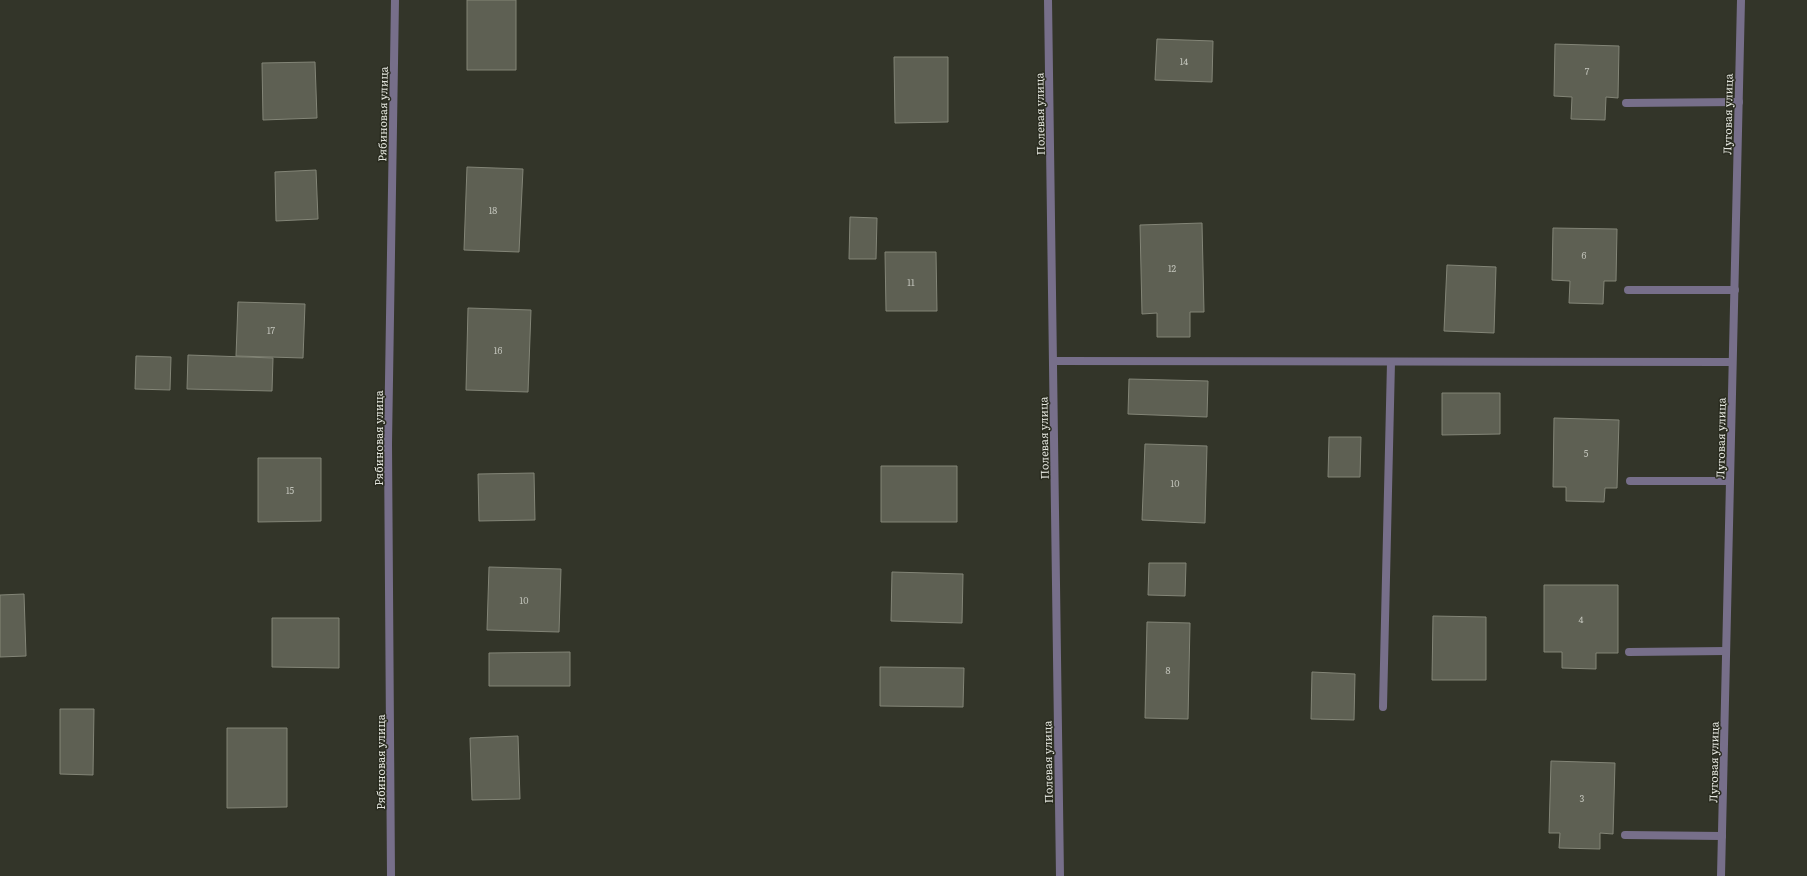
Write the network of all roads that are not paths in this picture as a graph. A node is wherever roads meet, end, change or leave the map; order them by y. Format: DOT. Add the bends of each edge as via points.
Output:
graph roads {
  1 [pos="395,0"];
  2 [pos="1048,0"];
  3 [pos="1740,0"];
  4 [pos="1739,102"];
  5 [pos="1626,103"];
  6 [pos="1628,290"];
  7 [pos="1735,290"];
  8 [pos="1053,361"];
  9 [pos="1391,362"];
  10 [pos="1732,362"];
  11 [pos="1630,481"];
  12 [pos="1730,481"];
  13 [pos="1726,651"];
  14 [pos="1630,652"];
  15 [pos="1383,707"];
  16 [pos="1626,835"];
  17 [pos="1722,836"];
  18 [pos="391,876"];
  19 [pos="1060,876"];
  20 [pos="1722,876"];
  1 -- 18 [label="street, Рябиновая улица" via="388,444"];
  2 -- 8 [label="street, Полевая улица"];
  3 -- 4 [label="street, Луговая улица"];
  4 -- 5 [label="street"];
  4 -- 7 [label="street, Луговая улица"];
  6 -- 7 [label="street"];
  7 -- 10 [label="street, Луговая улица"];
  8 -- 9 [label="street"];
  8 -- 19 [label="street, Полевая улица"];
  9 -- 10 [label="street"];
  9 -- 15 [label="street"];
  10 -- 12 [label="street, Луговая улица"];
  11 -- 12 [label="street"];
  12 -- 13 [label="street, Луговая улица"];
  13 -- 14 [label="street"];
  13 -- 17 [label="street, Луговая улица"];
  16 -- 17 [label="street"];
  17 -- 20 [label="street, Луговая улица"];
}
